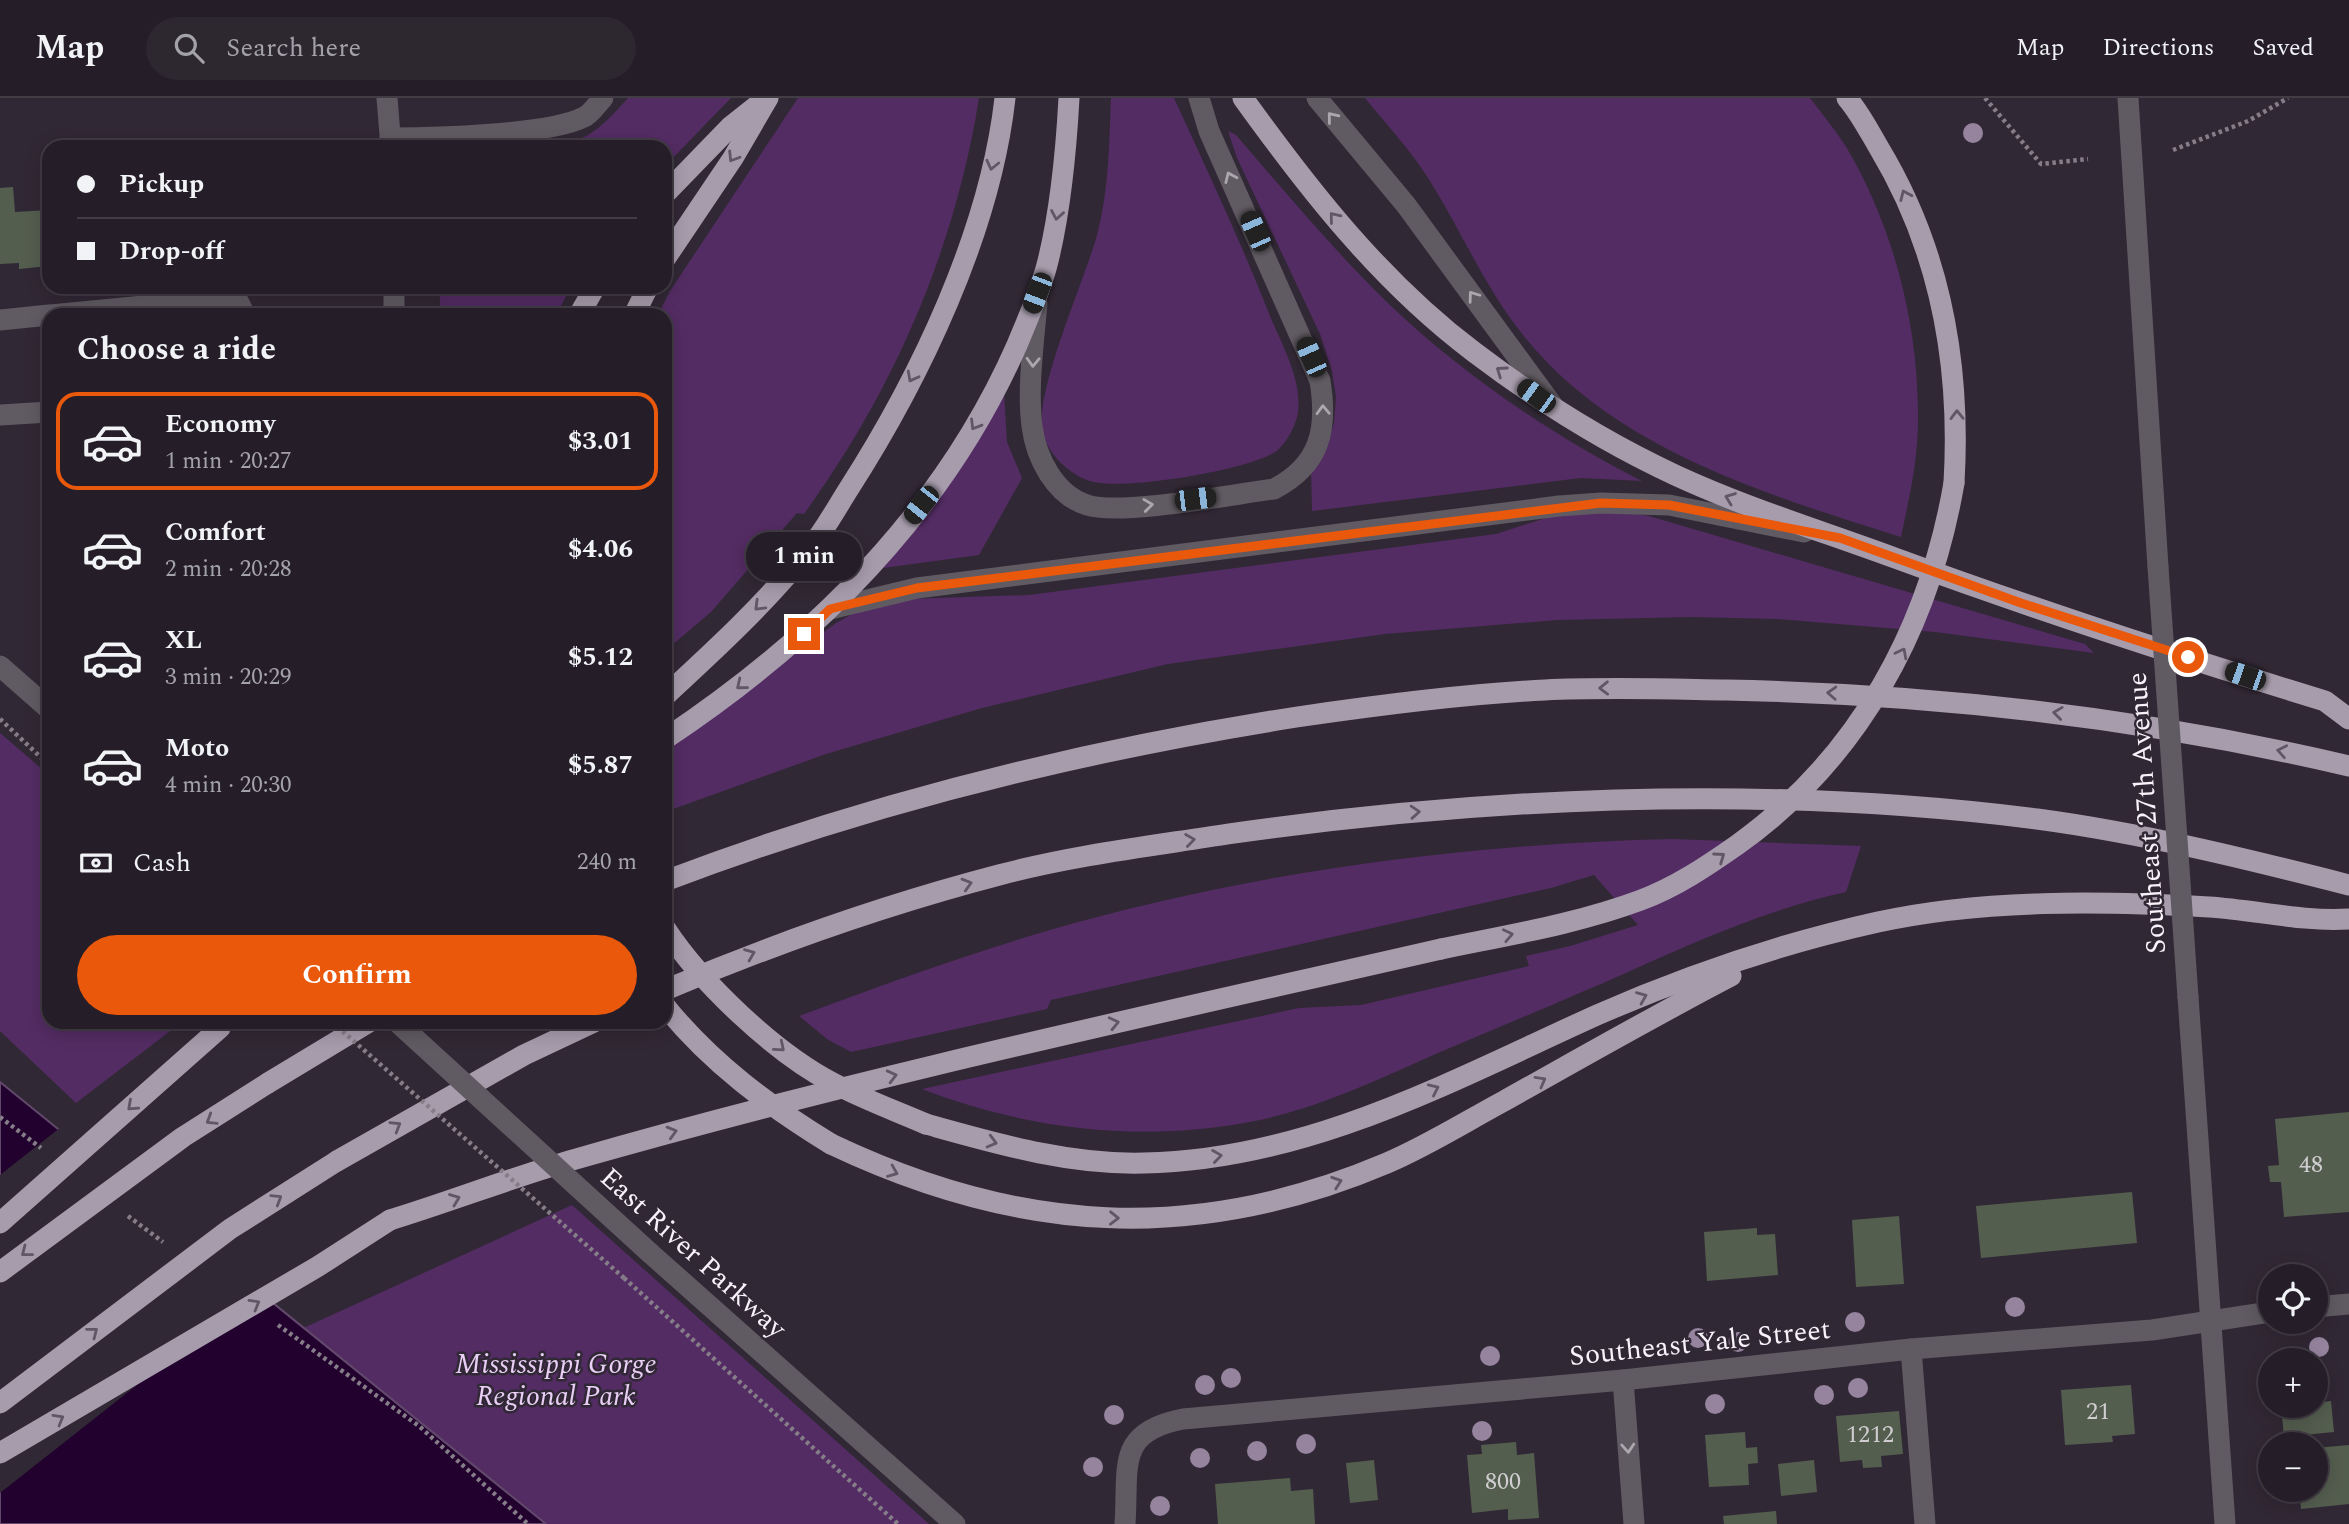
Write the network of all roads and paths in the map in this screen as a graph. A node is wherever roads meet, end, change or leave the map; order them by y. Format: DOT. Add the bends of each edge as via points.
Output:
graph roads {
  1 [pos="387,98"];
  2 [pos="603,98"];
  3 [pos="767,98"];
  4 [pos="1005,98"];
  5 [pos="1069,98"];
  6 [pos="1199,98"];
  7 [pos="1243,98"];
  8 [pos="1317,98"];
  9 [pos="1847,98"];
  10 [pos="1985,98"];
  11 [pos="2128,98"];
  12 [pos="2288,98"];
  13 [pos="391,140"];
  14 [pos="408,140"];
  15 [pos="2173,150"];
  16 [pos="2088,159"];
  17 [pos="672,187"];
  18 [pos="672,249"];
  19 [pos="1037,293"];
  20 [pos="122,308"];
  21 [pos="242,308"];
  22 [pos="42,316"];
  23 [pos="0,320"];
  24 [pos="1557,411"];
  25 [pos="42,412"];
  26 [pos="0,415"];
  27 [pos="1840,538"];
  28 [pos="830,609"];
  29 [pos="0,666"];
  30 [pos="672,689"];
  31 [pos="42,703"];
  32 [pos="0,719"];
  33 [pos="2349,719"];
  34 [pos="672,734"];
  35 [pos="42,758"];
  36 [pos="2349,766"];
  37 [pos="672,879"];
  38 [pos="2349,885"];
  39 [pos="2349,919"];
  40 [pos="672,937"];
  41 [pos="1785,948"];
  42 [pos="672,987"];
  43 [pos="672,1013"];
  44 [pos="219,1029"];
  45 [pos="340,1029"];
  46 [pos="357,1029"];
  47 [pos="405,1029"];
  48 [pos="579,1029"];
  49 [pos="0,1223"];
  50 [pos="0,1272"];
  51 [pos="2349,1304"];
  52 [pos="2328,1306"];
  53 [pos="2258,1314"];
  54 [pos="2210,1322"];
  55 [pos="1911,1349"];
  56 [pos="1623,1380"];
  57 [pos="0,1403"];
  58 [pos="0,1453"];
  59 [pos="898,1524"];
  60 [pos="954,1524"];
  61 [pos="1125,1524"];
  62 [pos="1634,1524"];
  63 [pos="1925,1524"];
  64 [pos="2225,1524"];
  1 -- 13 [label="street"];
  2 -- 14 [label="street" via="585,117 552,126"];
  3 -- 17 [label="highway" via="730,127"];
  3 -- 18 [label="highway, one-way"];
  4 -- 30 [label="highway, one-way" via="982,208 939,322 869,459 813,545 775,590"];
  5 -- 19 [label="highway, one-way" via="1061,194 1048,263"];
  19 -- 6 [label="street, one-way" via="1032,427 1050,478 1067,494 1088,505 1115,509 1274,489 1295,478 1322,437 1325,411 1320,381 1209,131"];
  24 -- 7 [label="highway, one-way" via="1472,351 1400,288 1340,225"];
  24 -- 8 [label="street, one-way" via="1406,205"];
  58 -- 9 [label="highway, one-way, bridge" via="390,1220 574,1160 973,1055 1607,911 1682,881 1750,836 1812,782 1890,676 1937,564 1954,483 1957,413 1941,294 1898,178"];
  10 -- 16 [label="path" via="2041,164"];
  11 -- 54 [label="street, Southeast 27th Avenue, bridge"];
  12 -- 15 [label="path" via="2248,121"];
  19 -- 28 [label="highway, one-way" via="1005,371 951,465 868,571"];
  20 -- 21 [label="street" via="236,297"];
  22 -- 23 [label="street"];
  27 -- 24 [label="highway, one-way" via="1675,475"];
  25 -- 26 [label="street"];
  27 -- 28 [label="street" via="1669,505 1590,503 917,588"];
  27 -- 33 [label="highway" via="2021,603 2325,701"];
  28 -- 34 [label="highway, one-way" via="719,702"];
  29 -- 31 [label="street"];
  32 -- 35 [label="path"];
  36 -- 37 [label="highway, one-way" via="2148,724 1932,700 1787,691 1521,691 1353,708 1052,762 867,812"];
  42 -- 38 [label="highway, one-way" via="877,909 1004,874 1144,846 1282,826 1560,802 1829,803 2004,816 2116,832"];
  39 -- 41 [label="highway" via="2323,921 2212,907 2026,905 1882,921"];
  40 -- 41 [label="highway, one-way, bridge" via="698,972 785,1052 832,1083 926,1124 1019,1150 1143,1163 1261,1150 1359,1121 1601,1014"];
  43 -- 41 [label="highway, one-way, bridge" via="732,1075 789,1118 831,1144 903,1177 963,1196 1062,1215 1151,1218 1241,1209 1345,1180 1399,1157"];
  44 -- 49 [label="highway, one-way, bridge"];
  45 -- 59 [label="path, bridge"];
  46 -- 50 [label="highway, one-way, bridge" via="172,1145"];
  47 -- 60 [label="street, East River Parkway, bridge"];
  57 -- 48 [label="highway, one-way, bridge" via="230,1229 337,1161 524,1055"];
  51 -- 52 [label="street"];
  53 -- 54 [label="street, Southeast Yale Street"];
  54 -- 55 [label="street, Southeast Yale Street"];
  54 -- 64 [label="street, Southeast 27th Avenue"];
  55 -- 56 [label="street, Southeast Yale Street"];
  55 -- 63 [label="street"];
  56 -- 61 [label="street, Southeast Yale Street" via="1157,1424 1139,1435 1130,1450"];
  56 -- 62 [label="street, one-way"];
}
